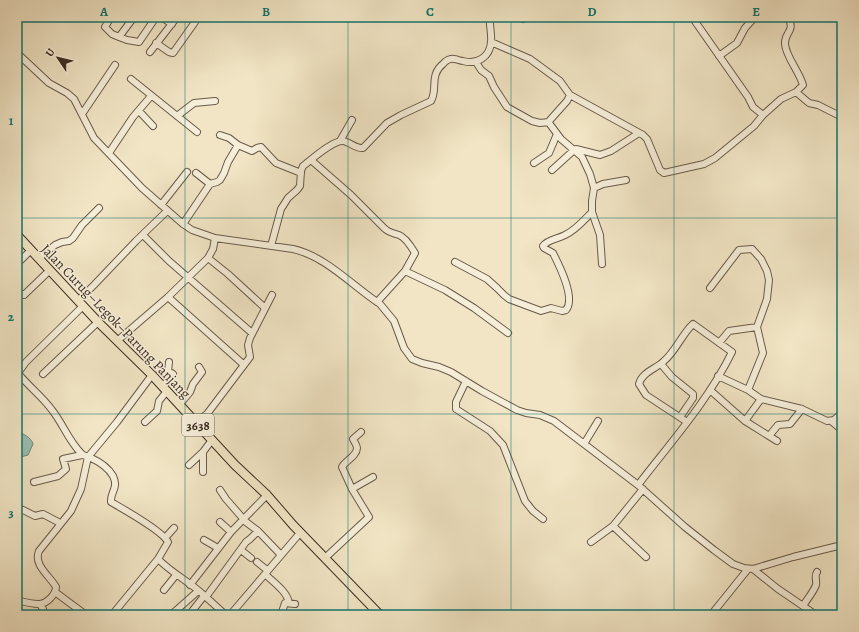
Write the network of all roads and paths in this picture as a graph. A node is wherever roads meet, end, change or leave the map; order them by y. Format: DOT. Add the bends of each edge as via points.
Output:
graph roads {
  1 [pos="111,17"];
  2 [pos="134,17"];
  3 [pos="156,17"];
  4 [pos="161,17"];
  5 [pos="177,17"];
  6 [pos="192,17"];
  7 [pos="490,17"];
  8 [pos="692,17"];
  9 [pos="755,17"];
  10 [pos="788,17"];
  11 [pos="172,24"];
  12 [pos="120,37"];
  13 [pos="491,42"];
  14 [pos="156,43"];
  15 [pos="150,52"];
  16 [pos="17,53"];
  17 [pos="719,56"];
  18 [pos="476,62"];
  19 [pos="115,65"];
  20 [pos="131,79"];
  21 [pos="796,92"];
  22 [pos="570,95"];
  23 [pos="152,96"];
  24 [pos="215,100"];
  25 [pos="139,111"];
  26 [pos="82,114"];
  27 [pos="763,115"];
  28 [pos="177,116"];
  29 [pos="842,118"];
  30 [pos="352,120"];
  31 [pos="549,122"];
  32 [pos="153,126"];
  33 [pos="197,132"];
  34 [pos="639,133"];
  35 [pos="557,134"];
  36 [pos="220,135"];
  37 [pos="340,141"];
  38 [pos="238,145"];
  39 [pos="574,150"];
  40 [pos="108,153"];
  41 [pos="311,160"];
  42 [pos="534,164"];
  43 [pos="552,170"];
  44 [pos="187,172"];
  45 [pos="301,173"];
  46 [pos="196,174"];
  47 [pos="626,180"];
  48 [pos="210,184"];
  49 [pos="594,188"];
  50 [pos="160,205"];
  51 [pos="99,208"];
  52 [pos="167,212"];
  53 [pos="592,212"];
  54 [pos="183,224"];
  55 [pos="143,234"];
  56 [pos="17,235"];
  57 [pos="215,238"];
  58 [pos="271,246"];
  59 [pos="31,250"];
  60 [pos="39,258"];
  61 [pos="208,258"];
  62 [pos="455,262"];
  63 [pos="17,264"];
  64 [pos="602,264"];
  65 [pos="50,270"];
  66 [pos="405,271"];
  67 [pos="189,277"];
  68 [pos="710,288"];
  69 [pos="17,293"];
  70 [pos="272,295"];
  71 [pos="168,296"];
  72 [pos="377,302"];
  73 [pos="81,303"];
  74 [pos="265,308"];
  75 [pos="98,322"];
  76 [pos="757,328"];
  77 [pos="508,333"];
  78 [pos="252,334"];
  79 [pos="117,341"];
  80 [pos="719,343"];
  81 [pos="169,362"];
  82 [pos="244,364"];
  83 [pos="661,364"];
  84 [pos="199,367"];
  85 [pos="17,373"];
  86 [pos="43,374"];
  87 [pos="152,375"];
  88 [pos="718,376"];
  89 [pos="466,381"];
  90 [pos="164,388"];
  91 [pos="710,390"];
  92 [pos="748,390"];
  93 [pos="761,399"];
  94 [pos="178,403"];
  95 [pos="802,410"];
  96 [pos="842,413"];
  97 [pos="680,417"];
  98 [pos="598,421"];
  99 [pos="744,421"];
  100 [pos="831,421"];
  101 [pos="145,422"];
  102 [pos="687,422"];
  103 [pos="195,423"];
  104 [pos="842,430"];
  105 [pos="361,432"];
  106 [pos="770,436"];
  107 [pos="212,440"];
  108 [pos="777,441"];
  109 [pos="584,444"];
  110 [pos="202,452"];
  111 [pos="85,456"];
  112 [pos="189,465"];
  113 [pos="203,472"];
  114 [pos="373,477"];
  115 [pos="34,482"];
  116 [pos="641,487"];
  117 [pos="220,490"];
  118 [pos="352,490"];
  119 [pos="267,495"];
  120 [pos="17,507"];
  121 [pos="243,518"];
  122 [pos="543,519"];
  123 [pos="220,522"];
  124 [pos="60,524"];
  125 [pos="614,526"];
  126 [pos="174,528"];
  127 [pos="258,531"];
  128 [pos="231,532"];
  129 [pos="300,532"];
  130 [pos="165,538"];
  131 [pos="204,540"];
  132 [pos="591,542"];
  133 [pos="842,545"];
  134 [pos="218,548"];
  135 [pos="241,550"];
  136 [pos="281,555"];
  137 [pos="646,557"];
  138 [pos="251,558"];
  139 [pos="325,558"];
  140 [pos="158,559"];
  141 [pos="257,562"];
  142 [pos="750,569"];
  143 [pos="266,572"];
  144 [pos="817,572"];
  145 [pos="176,575"];
  146 [pos="190,584"];
  147 [pos="164,590"];
  148 [pos="198,591"];
  149 [pos="55,592"];
  150 [pos="205,596"];
  151 [pos="18,603"];
  152 [pos="40,604"];
  153 [pos="803,606"];
  154 [pos="44,615"];
  155 [pos="86,615"];
  156 [pos="112,615"];
  157 [pos="171,615"];
  158 [pos="189,615"];
  159 [pos="226,615"];
  160 [pos="230,615"];
  161 [pos="281,615"];
  162 [pos="380,615"];
  163 [pos="711,615"];
  164 [pos="816,615"];
  1 -- 12 [label="street" via="105,25 106,29"];
  2 -- 12 [label="street"];
  3 -- 12 [label="street" via="139,42"];
  4 -- 11 [label="street"];
  5 -- 11 [label="street"];
  6 -- 14 [label="street" via="195,22 173,53"];
  7 -- 13 [label="street"];
  8 -- 17 [label="street"];
  9 -- 17 [label="street" via="736,43"];
  10 -- 21 [label="street" via="791,26 785,44 803,85"];
  11 -- 14 [label="street"];
  13 -- 18 [label="street" via="486,55"];
  13 -- 22 [label="street" via="539,64 560,81"];
  14 -- 15 [label="street"];
  16 -- 26 [label="street" via="49,83 70,96"];
  17 -- 27 [label="street" via="753,107"];
  18 -- 31 [label="street" via="489,76 507,106 532,121"];
  18 -- 37 [label="street" via="463,62 454,58 442,64 436,74 431,101 387,123 366,146 359,148"];
  19 -- 26 [label="street"];
  20 -- 23 [label="street"];
  21 -- 27 [label="street" via="781,99"];
  21 -- 29 [label="street" via="809,103"];
  22 -- 31 [label="street"];
  22 -- 34 [label="street"];
  23 -- 25 [label="street"];
  23 -- 28 [label="street"];
  24 -- 28 [label="street" via="194,103"];
  25 -- 32 [label="street"];
  25 -- 40 [label="street"];
  26 -- 40 [label="street" via="94,138"];
  27 -- 34 [label="street" via="754,126 709,162 664,173 660,170 647,139"];
  28 -- 33 [label="street"];
  30 -- 37 [label="street"];
  31 -- 35 [label="street"];
  34 -- 39 [label="street" via="600,155"];
  35 -- 39 [label="street"];
  35 -- 42 [label="street" via="548,153"];
  36 -- 38 [label="street"];
  37 -- 41 [label="street"];
  38 -- 45 [label="street" via="252,151 260,147 276,163"];
  38 -- 48 [label="street" via="220,180"];
  39 -- 43 [label="street"];
  39 -- 49 [label="street" via="584,160"];
  40 -- 50 [label="street"];
  41 -- 45 [label="street" via="303,166"];
  41 -- 66 [label="street" via="384,228 405,240 415,253"];
  44 -- 50 [label="street"];
  45 -- 58 [label="street" via="299,189 288,198 280,212"];
  46 -- 48 [label="street"];
  47 -- 49 [label="street"];
  48 -- 54 [label="street"];
  49 -- 53 [label="street"];
  50 -- 52 [label="street"];
  51 -- 60 [label="street" via="73,238 55,245"];
  52 -- 54 [label="street"];
  52 -- 55 [label="street"];
  53 -- 62 [label="street" via="573,230 548,241 543,246 553,253 567,287 569,305 566,310 551,308 541,311 510,299 487,280"];
  53 -- 64 [label="street" via="600,235"];
  54 -- 57 [label="street"];
  55 -- 67 [label="street"];
  55 -- 73 [label="street"];
  56 -- 59 [label="main road, Jalan Curug–Legok–Parung Panjang / 3638"];
  57 -- 58 [label="street"];
  57 -- 61 [label="street"];
  58 -- 72 [label="street" via="314,256"];
  59 -- 60 [label="main road, Jalan Curug–Legok–Parung Panjang / 3638"];
  59 -- 63 [label="street"];
  60 -- 65 [label="main road, Jalan Curug–Legok–Parung Panjang / 3638"];
  61 -- 67 [label="street"];
  61 -- 74 [label="street"];
  65 -- 69 [label="street" via="24,295"];
  65 -- 73 [label="main road, Jalan Curug–Legok–Parung Panjang / 3638"];
  66 -- 72 [label="street"];
  66 -- 77 [label="street" via="445,290"];
  67 -- 71 [label="street"];
  67 -- 78 [label="street"];
  68 -- 76 [label="street" via="738,250 752,249 763,263 769,280 767,299"];
  70 -- 74 [label="street"];
  71 -- 79 [label="street"];
  71 -- 82 [label="street"];
  72 -- 89 [label="street" via="394,321 409,356 416,361 445,369"];
  73 -- 75 [label="main road, Jalan Curug–Legok–Parung Panjang / 3638"];
  73 -- 85 [label="street"];
  74 -- 78 [label="street"];
  75 -- 79 [label="main road, Jalan Curug–Legok–Parung Panjang / 3638"];
  75 -- 86 [label="street"];
  76 -- 80 [label="street" via="730,330"];
  76 -- 92 [label="street" via="763,353"];
  78 -- 82 [label="street" via="248,345 250,357"];
  79 -- 87 [label="main road, Jalan Curug–Legok–Parung Panjang / 3638"];
  80 -- 83 [label="street" via="692,324 671,355"];
  80 -- 88 [label="street" via="732,352"];
  81 -- 90 [label="street" via="168,371 173,374"];
  82 -- 103 [label="street" via="207,414"];
  83 -- 97 [label="street" via="693,394"];
  83 -- 97 [label="street" via="645,374 640,382 640,388 646,395"];
  84 -- 94 [label="street" via="202,372 192,384 191,391 180,404"];
  85 -- 111 [label="street" via="44,400 67,435"];
  87 -- 90 [label="main road, Jalan Curug–Legok–Parung Panjang / 3638"];
  87 -- 111 [label="street" via="117,422"];
  88 -- 91 [label="street"];
  88 -- 92 [label="street"];
  89 -- 109 [label="street" via="517,410 554,421"];
  89 -- 122 [label="street" via="456,402 456,409 490,431 503,445 525,501 532,511"];
  90 -- 94 [label="main road, Jalan Curug–Legok–Parung Panjang / 3638"];
  90 -- 101 [label="street" via="158,408"];
  91 -- 99 [label="street"];
  91 -- 102 [label="street"];
  92 -- 93 [label="street"];
  93 -- 95 [label="street"];
  93 -- 99 [label="street"];
  94 -- 103 [label="main road, Jalan Curug–Legok–Parung Panjang / 3638"];
  95 -- 100 [label="street"];
  95 -- 106 [label="street" via="788,424 778,425"];
  96 -- 100 [label="street"];
  97 -- 102 [label="street"];
  98 -- 109 [label="street"];
  99 -- 106 [label="street"];
  100 -- 104 [label="street"];
  102 -- 116 [label="street"];
  103 -- 107 [label="main road, Jalan Curug–Legok–Parung Panjang / 3638"];
  105 -- 118 [label="street" via="353,438 356,451 342,464"];
  106 -- 108 [label="street"];
  107 -- 110 [label="street"];
  107 -- 119 [label="main road, Jalan Curug–Legok–Parung Panjang / 3638"];
  109 -- 116 [label="street"];
  110 -- 112 [label="street"];
  110 -- 113 [label="street"];
  111 -- 115 [label="street" via="63,459 66,469 58,476"];
  111 -- 124 [label="street" via="79,496"];
  111 -- 130 [label="street" via="99,462 112,475 115,488 110,502 136,516"];
  114 -- 118 [label="street"];
  116 -- 125 [label="street"];
  116 -- 142 [label="street" via="714,550 733,564"];
  117 -- 121 [label="street"];
  118 -- 139 [label="street" via="369,517"];
  119 -- 121 [label="street"];
  119 -- 129 [label="main road, Jalan Curug–Legok–Parung Panjang / 3638"];
  120 -- 124 [label="street" via="35,516 43,514"];
  121 -- 127 [label="street"];
  121 -- 128 [label="street"];
  123 -- 128 [label="street"];
  124 -- 149 [label="street" via="37,557 39,564 56,587"];
  125 -- 132 [label="street"];
  125 -- 137 [label="street"];
  126 -- 130 [label="street"];
  127 -- 135 [label="street"];
  127 -- 136 [label="street"];
  128 -- 134 [label="street"];
  129 -- 136 [label="street"];
  129 -- 139 [label="main road, Jalan Curug–Legok–Parung Panjang / 3638"];
  130 -- 140 [label="street" via="168,544"];
  131 -- 134 [label="street"];
  133 -- 142 [label="street"];
  134 -- 146 [label="street"];
  135 -- 138 [label="street"];
  135 -- 150 [label="street"];
  136 -- 143 [label="street"];
  139 -- 162 [label="main road, Jalan Curug–Legok–Parung Panjang / 3638"];
  140 -- 145 [label="street"];
  140 -- 156 [label="street"];
  141 -- 143 [label="street"];
  142 -- 153 [label="street"];
  142 -- 163 [label="street"];
  143 -- 160 [label="street"];
  143 -- 161 [label="street" via="292,603 284,604"];
  144 -- 153 [label="street" via="816,584"];
  145 -- 146 [label="street"];
  145 -- 147 [label="street"];
  146 -- 148 [label="street"];
  148 -- 150 [label="street"];
  148 -- 157 [label="street"];
  149 -- 152 [label="street"];
  149 -- 155 [label="street"];
  150 -- 158 [label="street"];
  150 -- 159 [label="street"];
  151 -- 152 [label="street"];
  152 -- 154 [label="street"];
  153 -- 164 [label="street"];
}
